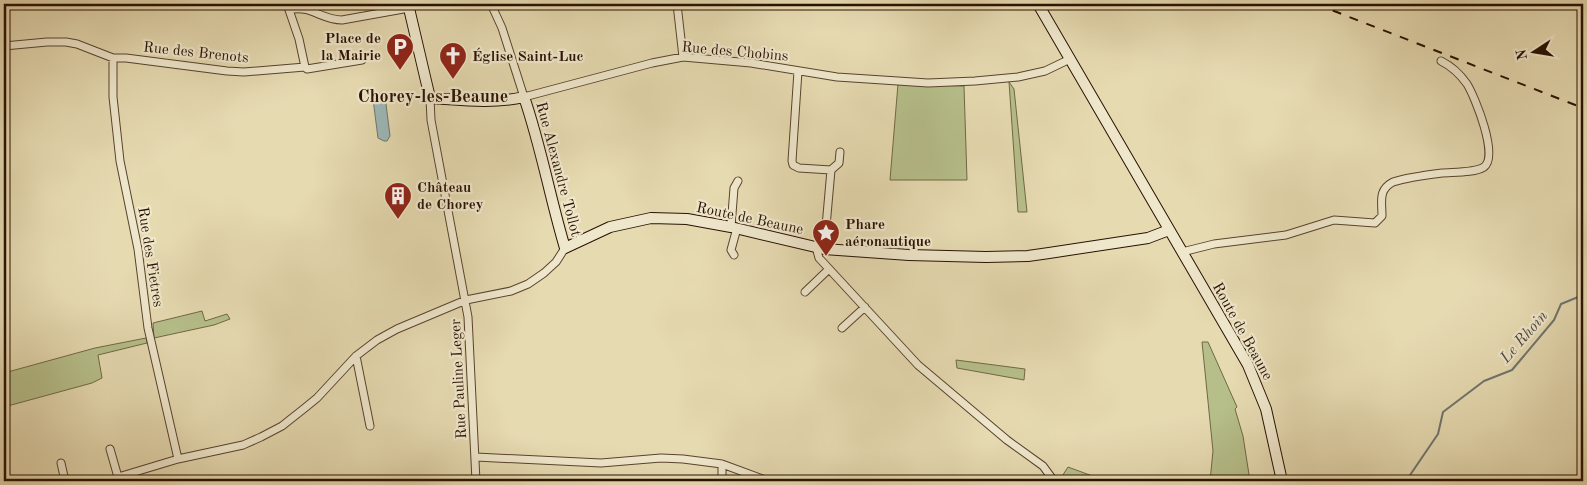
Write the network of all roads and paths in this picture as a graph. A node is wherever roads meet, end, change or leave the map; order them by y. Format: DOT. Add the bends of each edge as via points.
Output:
graph roads {
  1 [pos="491,4"];
  2 [pos="677,4"];
  3 [pos="1038,4"];
  4 [pos="409,6"];
  5 [pos="288,7"];
  6 [pos="4,46"];
  7 [pos="114,58"];
  8 [pos="683,58"];
  9 [pos="1070,59"];
  10 [pos="362,60"];
  11 [pos="1442,61"];
  12 [pos="305,67"];
  13 [pos="798,71"];
  14 [pos="524,97"];
  15 [pos="430,98"];
  16 [pos="840,152"];
  17 [pos="831,170"];
  18 [pos="738,181"];
  19 [pos="734,228"];
  20 [pos="1169,230"];
  21 [pos="565,248"];
  22 [pos="820,248"];
  23 [pos="1182,252"];
  24 [pos="734,255"];
  25 [pos="829,269"];
  26 [pos="805,292"];
  27 [pos="466,300"];
  28 [pos="865,308"];
  29 [pos="842,328"];
  30 [pos="356,356"];
  31 [pos="370,426"];
  32 [pos="110,449"];
  33 [pos="476,457"];
  34 [pos="178,459"];
  35 [pos="61,463"];
  36 [pos="722,464"];
  37 [pos="118,477"];
  38 [pos="65,481"];
  39 [pos="105,481"];
  40 [pos="476,481"];
  41 [pos="722,481"];
  42 [pos="768,481"];
  43 [pos="1054,481"];
  44 [pos="1282,481"];
  1 -- 14 [label="street"];
  2 -- 8 [label="street"];
  3 -- 9 [label="street, Route de Beaune"];
  4 -- 5 [label="street" via="342,20"];
  4 -- 15 [label="street"];
  5 -- 12 [label="street"];
  6 -- 7 [label="street, Rue des Brenots" via="66,42"];
  7 -- 12 [label="street, Rue des Brenots" via="235,72"];
  7 -- 34 [label="street, Rue des Fietres" via="113,97 120,161 138,250 148,328"];
  8 -- 13 [label="street, Rue des Chobins" via="751,63"];
  8 -- 14 [label="street, Rue des Chobins" via="652,63"];
  9 -- 13 [label="street, Rue des Chobins" via="1038,73 952,82 837,77"];
  9 -- 20 [label="street, Route de Beaune"];
  10 -- 12 [label="street"];
  11 -- 23 [label="street" via="1460,76 1476,100 1488,152 1485,166 1473,171 1440,173 1387,185 1382,193 1382,216 1376,223 1334,220 1286,235 1214,244"];
  13 -- 17 [label="street" via="793,165"];
  14 -- 15 [label="street" via="489,102"];
  14 -- 21 [label="street, Rue Alexandre Tollot"];
  15 -- 27 [label="street, Rue Pauline Leger" via="432,128"];
  16 -- 17 [label="street" via="839,163"];
  17 -- 22 [label="street"];
  18 -- 19 [label="street" via="734,188"];
  19 -- 21 [label="street, Route de Beaune" via="686,219 651,218 610,227"];
  19 -- 22 [label="street, Route de Beaune"];
  19 -- 24 [label="street" via="731,250"];
  20 -- 22 [label="street, Route de Beaune" via="1148,238 1028,256 928,256"];
  20 -- 23 [label="street, Route de Beaune"];
  21 -- 27 [label="street" via="556,262 528,284 511,291"];
  22 -- 25 [label="street" via="818,258"];
  23 -- 44 [label="street, Route de Beaune" via="1259,389 1270,422"];
  25 -- 26 [label="street"];
  25 -- 28 [label="street"];
  27 -- 30 [label="street" via="397,329"];
  27 -- 33 [label="street, Rue Pauline Leger"];
  28 -- 29 [label="street"];
  28 -- 43 [label="street" via="918,365 1042,466"];
  30 -- 31 [label="street"];
  30 -- 34 [label="street" via="317,398 282,426 242,445"];
  32 -- 37 [label="street"];
  33 -- 36 [label="street" via="601,463 683,458"];
  33 -- 40 [label="street, Rue Pauline Leger"];
  34 -- 37 [label="street"];
  35 -- 38 [label="street"];
  36 -- 41 [label="street"];
  36 -- 42 [label="street"];
  37 -- 39 [label="street"];
}
